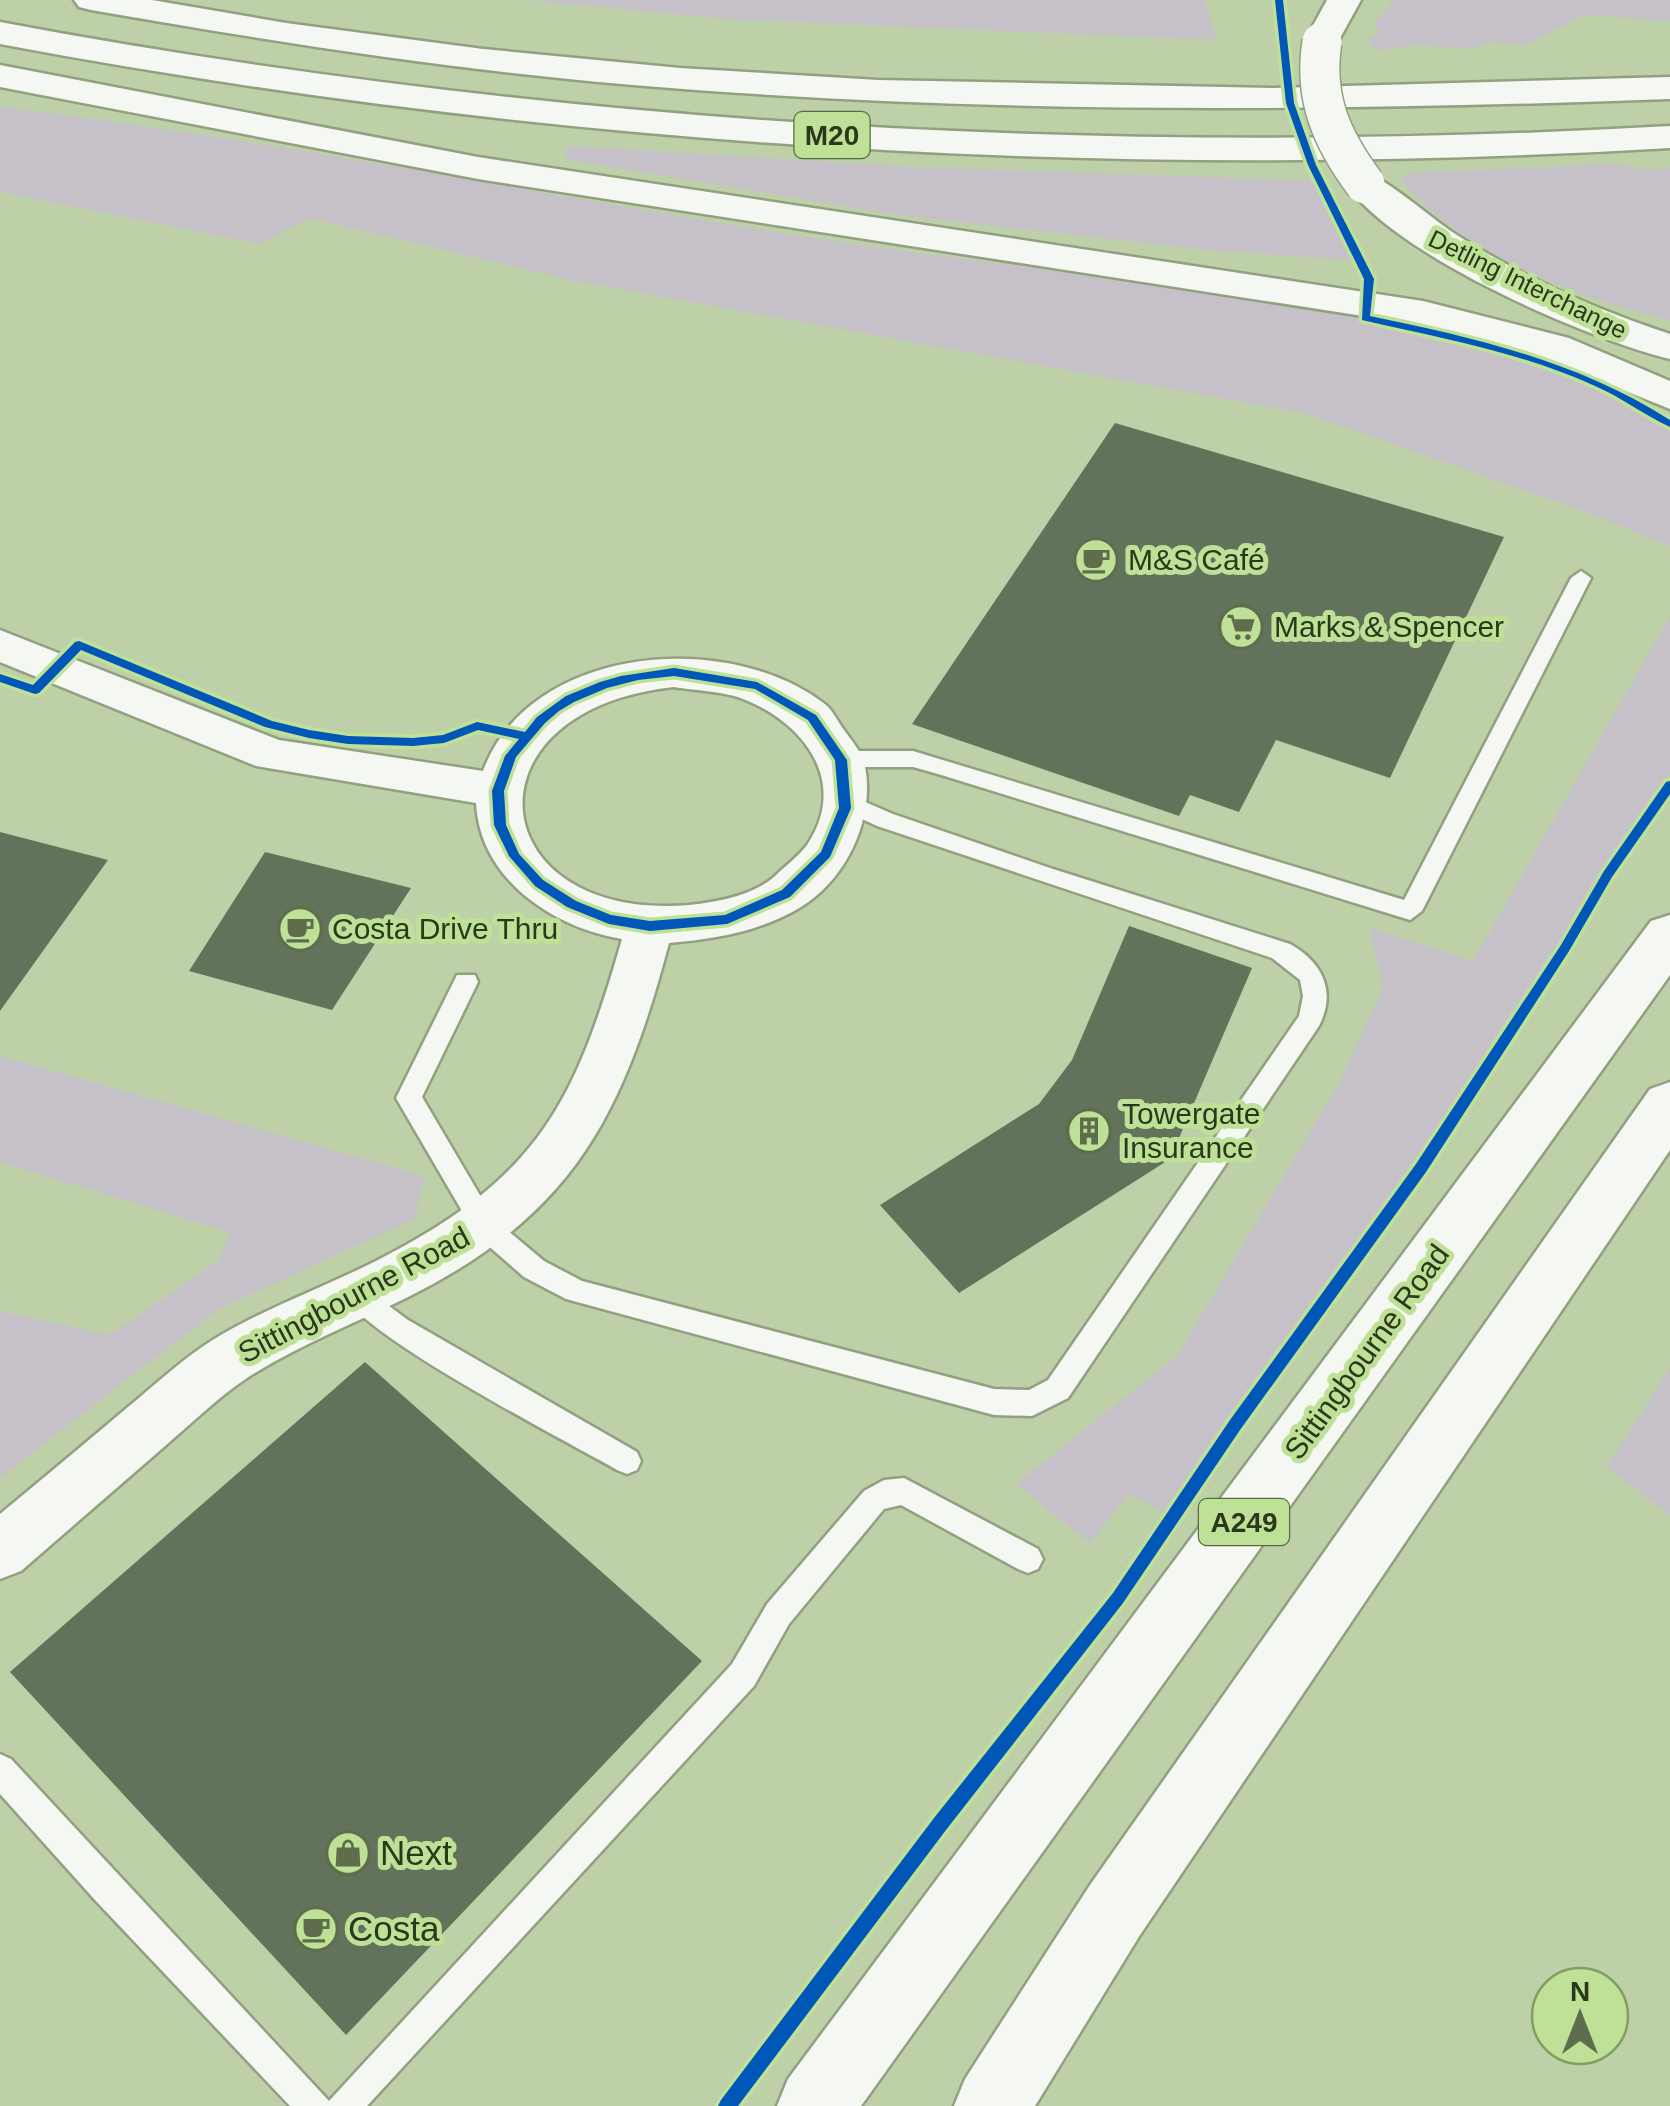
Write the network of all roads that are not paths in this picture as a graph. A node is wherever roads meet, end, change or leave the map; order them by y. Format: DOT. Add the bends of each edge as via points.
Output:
graph roads {
  1 [pos="90,0"];
  2 [pos="1344,0"];
  3 [pos="0,33"];
  4 [pos="0,76"];
  5 [pos="1670,88"];
  6 [pos="1670,138"];
  7 [pos="1111,262"];
  8 [pos="1600,323"];
  9 [pos="1670,347"];
  10 [pos="1670,396"];
  11 [pos="1581,578"];
  12 [pos="0,645"];
  13 [pos="846,781"];
  14 [pos="499,790"];
  15 [pos="650,926"];
  16 [pos="1670,935"];
  17 [pos="466,982"];
  18 [pos="1670,1104"];
  19 [pos="485,1226"];
  20 [pos="358,1295"];
  21 [pos="627,1461"];
  22 [pos="0,1550"];
  23 [pos="1028,1559"];
  24 [pos="0,1770"];
  25 [pos="314,2106"];
  26 [pos="344,2106"];
  27 [pos="815,2106"];
  28 [pos="992,2106"];
  1 -- 5 [label="highway, M20" via="420,50 816,88 1240,100"];
  2 -- 8 [label="highway, Detling Interchange, bridge" via="1322,42 1321,107 1365,184 1431,237"];
  3 -- 6 [label="highway, M20" via="328,88 750,130 1221,148"];
  4 -- 7 [label="highway" via="478,168"];
  7 -- 8 [label="highway" via="1370,278"];
  7 -- 10 [label="highway" via="1468,322 1554,346"];
  8 -- 9 [label="highway, Detling Interchange"];
  11 -- 13 [label="lane" via="1410,911 940,766 913,760"];
  12 -- 14 [label="street" via="272,755"];
  13 -- 14 [label="street" via="831,737 792,701 737,678 674,672 616,681 564,703 518,745"];
  13 -- 15 [label="street" via="833,847 818,867 773,900 715,921"];
  13 -- 19 [label="lane" via="885,820 1282,951 1312,972 1310,1019 1058,1389 1032,1403 994,1402 576,1291 534,1270"];
  14 -- 15 [label="street" via="507,847 533,881 597,916"];
  15 -- 19 [label="street, Sittingbourne Road" via="616,1044 577,1128 526,1192"];
  16 -- 27 [label="highway, Sittingbourne Road / A249"];
  17 -- 19 [label="lane" via="409,1098"];
  18 -- 28 [label="highway" via="1115,1910"];
  19 -- 20 [label="street, Sittingbourne Road"];
  20 -- 21 [label="lane" via="398,1329"];
  20 -- 22 [label="street, Sittingbourne Road" via="296,1320 222,1364"];
  23 -- 26 [label="lane" via="916,1496 884,1493 778,1614 755,1660 712,1712"];
  24 -- 25 [label="lane"];
}
